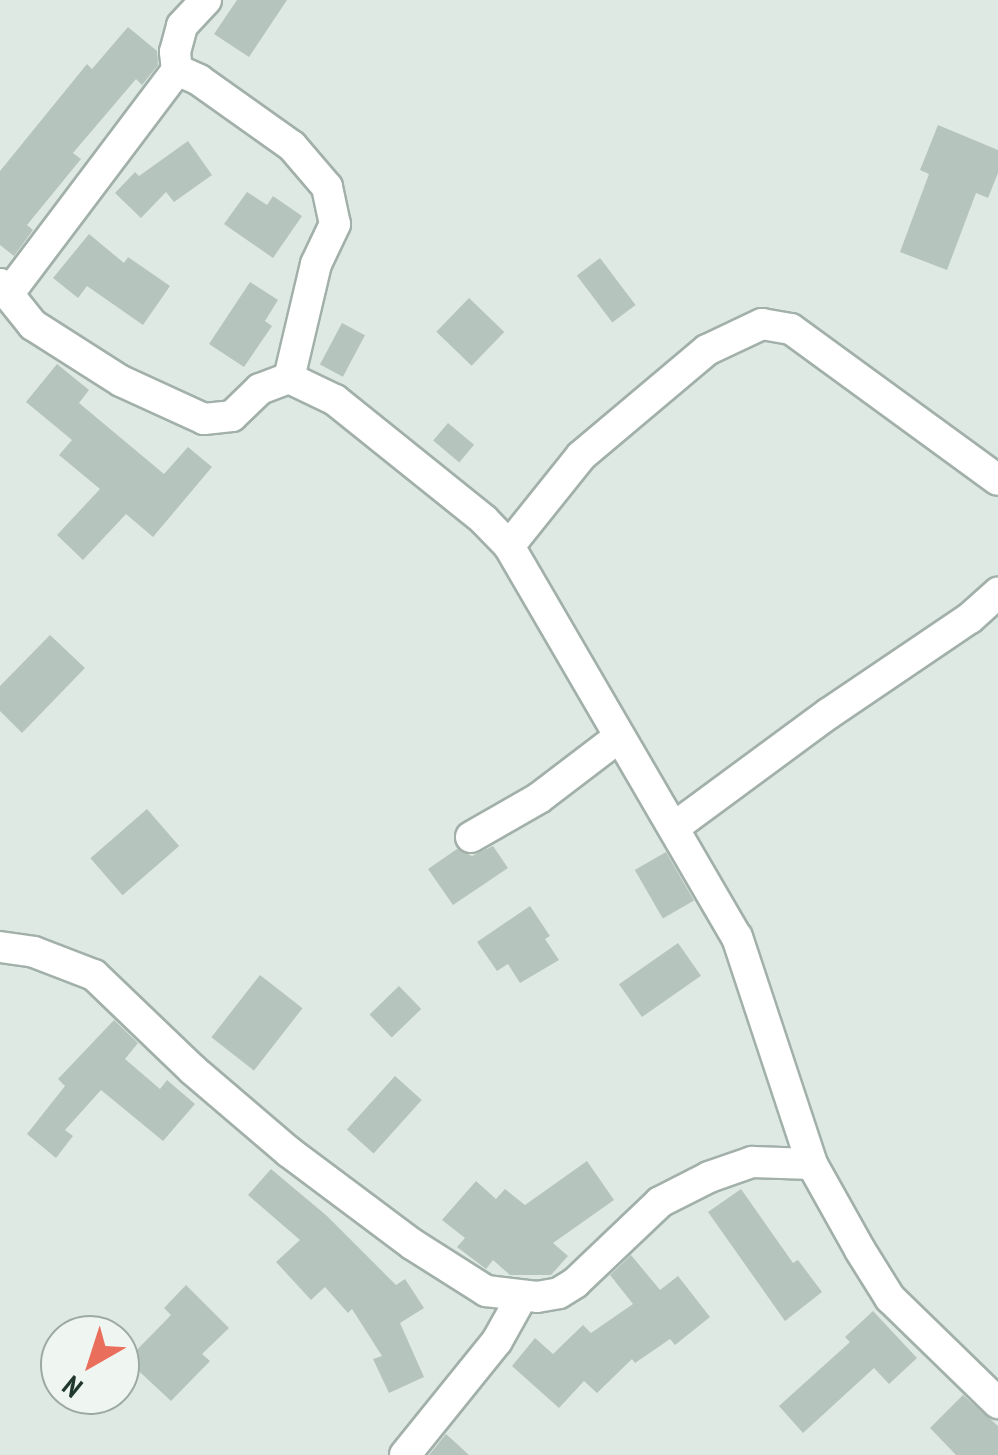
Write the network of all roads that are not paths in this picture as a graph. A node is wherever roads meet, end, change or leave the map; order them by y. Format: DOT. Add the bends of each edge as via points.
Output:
graph roads {
  1 [pos="206,0"];
  2 [pos="178,70"];
  3 [pos="5,289"];
  4 [pos="290,378"];
  5 [pos="998,480"];
  6 [pos="509,546"];
  7 [pos="998,593"];
  8 [pos="618,738"];
  9 [pos="676,826"];
  10 [pos="471,837"];
  11 [pos="0,948"];
  12 [pos="812,1164"];
  13 [pos="522,1296"];
  14 [pos="998,1403"];
  15 [pos="405,1455"];
  1 -- 2 [label="street" via="182,26"];
  2 -- 3 [label="street"];
  2 -- 4 [label="street" via="292,146 327,187 335,224 316,264"];
  3 -- 4 [label="street" via="33,325 121,381 204,419 232,416 260,389"];
  4 -- 6 [label="street" via="335,400"];
  5 -- 6 [label="street" via="792,329 762,324 708,350 580,456"];
  6 -- 8 [label="street"];
  7 -- 9 [label="street"];
  8 -- 9 [label="street"];
  8 -- 10 [label="street" via="539,798"];
  9 -- 12 [label="street" via="737,937"];
  11 -- 13 [label="street" via="34,952 94,975 193,1070 396,1233 486,1291"];
  12 -- 13 [label="street" via="752,1162 709,1176 660,1202 574,1283 559,1292"];
  12 -- 14 [label="street" via="890,1298"];
  13 -- 15 [label="street" via="497,1341"];
}
